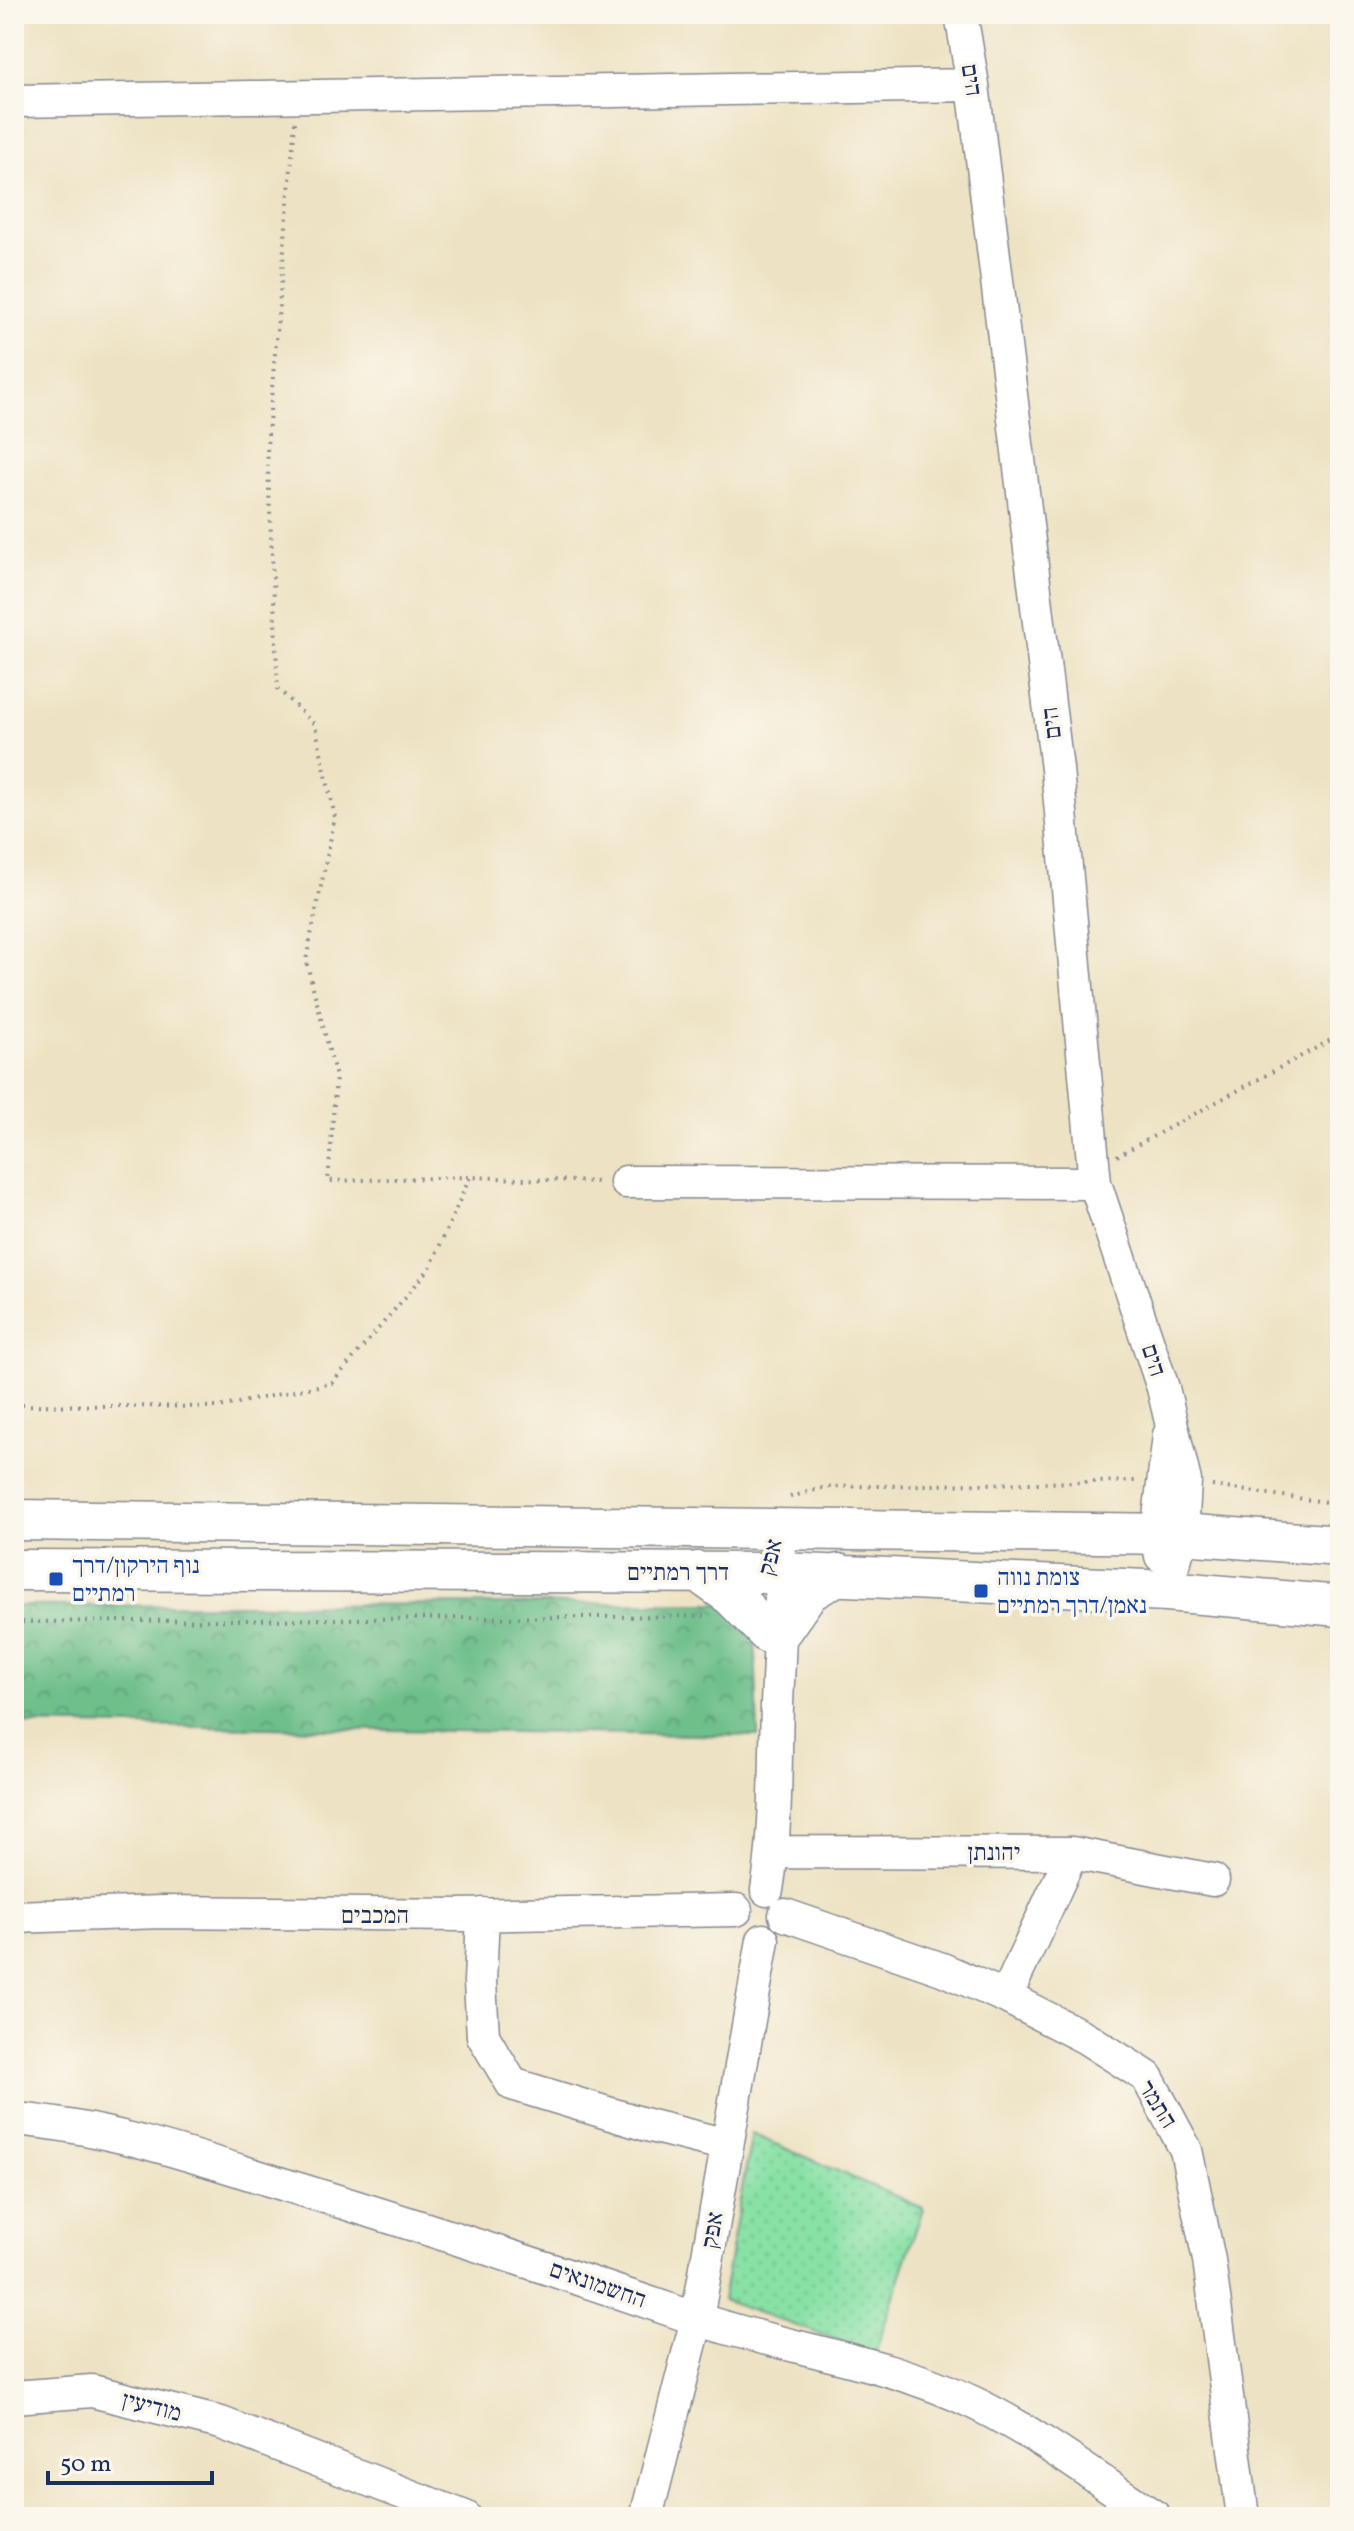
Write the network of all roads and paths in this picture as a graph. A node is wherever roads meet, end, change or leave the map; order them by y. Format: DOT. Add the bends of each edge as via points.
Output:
graph roads {
  1 [pos="961,14"];
  2 [pos="973,85"];
  3 [pos="297,96"];
  4 [pos="14,101"];
  5 [pos="1340,1035"];
  6 [pos="1094,1175"];
  7 [pos="470,1177"];
  8 [pos="626,1182"];
  9 [pos="14,1405"];
  10 [pos="1173,1481"];
  11 [pos="1340,1504"];
  12 [pos="779,1513"];
  13 [pos="14,1520"];
  14 [pos="1169,1534"];
  15 [pos="1340,1546"];
  16 [pos="14,1570"];
  17 [pos="698,1572"];
  18 [pos="773,1573"];
  19 [pos="839,1574"];
  20 [pos="1167,1591"];
  21 [pos="732,1596"];
  22 [pos="1340,1606"];
  23 [pos="14,1622"];
  24 [pos="776,1644"];
  25 [pos="773,1852"];
  26 [pos="1072,1853"];
  27 [pos="1213,1880"];
  28 [pos="776,1903"];
  29 [pos="736,1910"];
  30 [pos="483,1914"];
  31 [pos="14,1917"];
  32 [pos="763,1940"];
  33 [pos="1006,1997"];
  34 [pos="14,2119"];
  35 [pos="727,2145"];
  36 [pos="697,2319"];
  37 [pos="14,2397"];
  38 [pos="465,2517"];
  39 [pos="646,2517"];
  40 [pos="1155,2517"];
  41 [pos="1243,2517"];
  1 -- 2 [label="street, הים"];
  2 -- 3 [label="street"];
  2 -- 6 [label="street, הים" via="1061,811"];
  3 -- 4 [label="street"];
  3 -- 7 [label="path" via="267,446 278,689 315,725 335,817 306,960 336,1077 328,1181"];
  5 -- 6 [label="path"];
  6 -- 8 [label="street"];
  6 -- 10 [label="street, הים" via="1163,1388 1171,1424"];
  7 -- 8 [label="path"];
  7 -- 9 [label="path" via="430,1268 332,1383 219,1407"];
  10 -- 11 [label="path"];
  10 -- 12 [label="path" via="826,1487"];
  10 -- 14 [label="street, הים"];
  12 -- 13 [label="main road, דרך רמתיים"];
  12 -- 14 [label="main road, דרך רמתיים"];
  12 -- 18 [label="street, אפק"];
  14 -- 15 [label="main road, דרך רמתיים"];
  14 -- 20 [label="street, הים"];
  16 -- 17 [label="main road, דרך רמתיים"];
  17 -- 18 [label="main road, דרך רמתיים"];
  17 -- 21 [label="main road"];
  18 -- 19 [label="main road, דרך רמתיים"];
  18 -- 24 [label="street, אפק"];
  19 -- 20 [label="main road, דרך רמתיים"];
  19 -- 24 [label="main road" via="808,1592"];
  20 -- 22 [label="main road, דרך רמתיים"];
  21 -- 23 [label="path" via="717,1615"];
  21 -- 24 [label="main road"];
  24 -- 25 [label="street, אפק"];
  25 -- 26 [label="street, יהונתן"];
  25 -- 28 [label="street, אפק"];
  26 -- 27 [label="street, יהונתן"];
  26 -- 33 [label="street"];
  28 -- 29 [label="street" via="751,1892"];
  28 -- 32 [label="street" via="776,1934"];
  28 -- 33 [label="street, התמר"];
  29 -- 30 [label="street, המכבים"];
  29 -- 32 [label="street" via="742,1932"];
  30 -- 31 [label="street, המכבים" via="162,1912"];
  30 -- 35 [label="street" via="483,2036 512,2084"];
  32 -- 35 [label="street, אפק"];
  33 -- 41 [label="street, התמר" via="1147,2077 1186,2150 1209,2260"];
  34 -- 36 [label="street, החשמונאים" via="174,2148"];
  35 -- 36 [label="street, אפק"];
  36 -- 39 [label="street, אפק"];
  36 -- 40 [label="street, החשמונאים" via="833,2355 971,2402 1030,2432"];
  37 -- 38 [label="street, מודיעין" via="92,2391 221,2423"];
}
